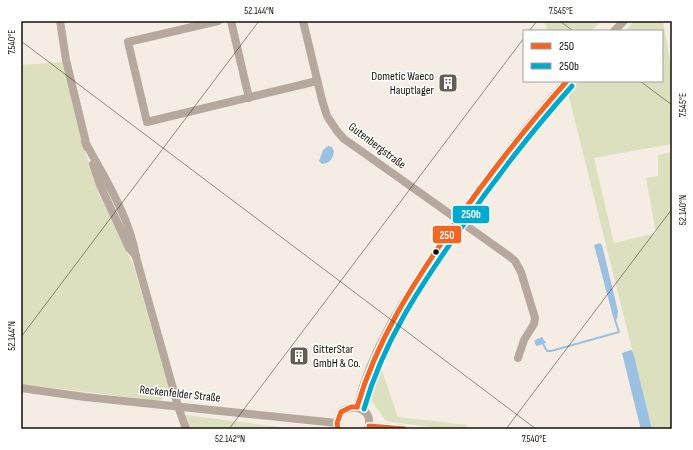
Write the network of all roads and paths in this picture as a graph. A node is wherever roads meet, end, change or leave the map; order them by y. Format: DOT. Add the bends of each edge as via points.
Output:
graph roads {
  1 [pos="60,21"];
  2 [pos="218,21"];
  3 [pos="231,21"];
  4 [pos="303,21"];
  5 [pos="624,21"];
  6 [pos="615,30"];
  7 [pos="317,81"];
  8 [pos="566,82"];
  9 [pos="249,98"];
  10 [pos="458,220"];
  11 [pos="518,358"];
  12 [pos="21,388"];
  13 [pos="178,406"];
  14 [pos="357,407"];
  15 [pos="337,426"];
  16 [pos="369,428"];
  17 [pos="186,429"];
  18 [pos="405,429"];
  1 -- 13 [label="street" via="66,60 85,142 119,206 134,245"];
  2 -- 9 [label="street" via="128,42 147,122"];
  3 -- 9 [label="street"];
  4 -- 7 [label="street, Gutenbergstraße"];
  5 -- 6 [label="street"];
  7 -- 9 [label="street"];
  7 -- 10 [label="street, Gutenbergstraße" via="328,116 344,139"];
  8 -- 10 [label="street" via="504,156"];
  10 -- 11 [label="street, Gutenbergstraße" via="509,256 521,272 535,318"];
  10 -- 14 [label="street" via="388,329 369,367"];
  12 -- 13 [label="street, Reckenfelder Straße"];
  13 -- 15 [label="street, Reckenfelder Straße"];
  13 -- 17 [label="street"];
  14 -- 15 [label="street" via="341,412"];
  14 -- 16 [label="street" via="368,416"];
  16 -- 18 [label="street"];
}
